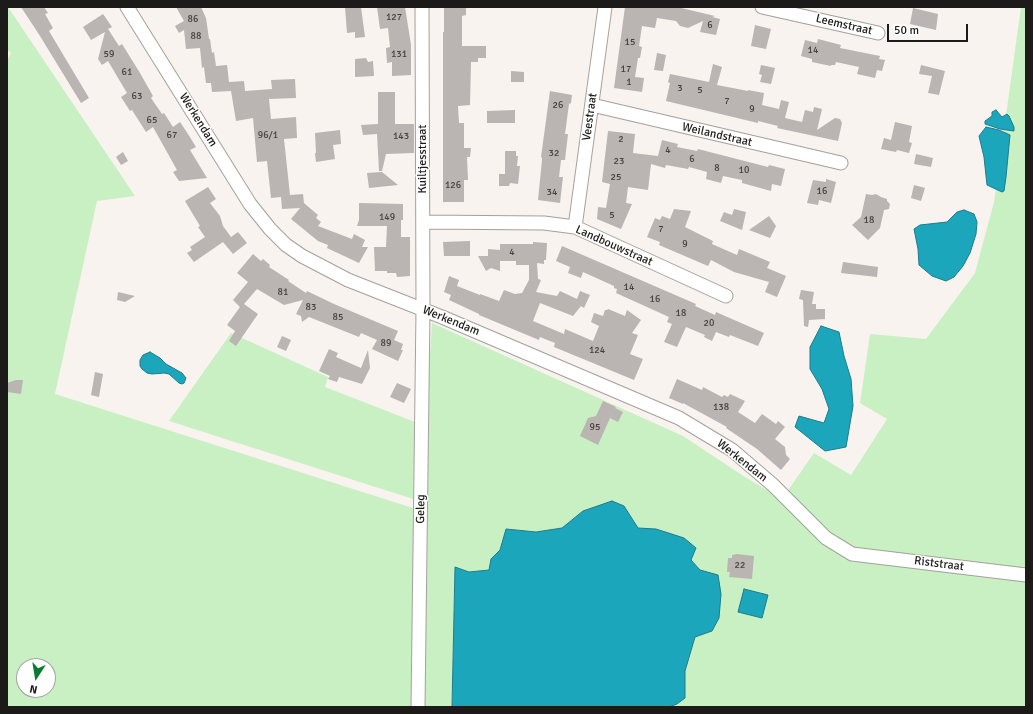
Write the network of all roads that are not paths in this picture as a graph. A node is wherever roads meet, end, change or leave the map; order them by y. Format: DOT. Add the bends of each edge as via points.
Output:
graph roads {
  1 [pos="127,7"];
  2 [pos="422,7"];
  3 [pos="605,7"];
  4 [pos="762,7"];
  5 [pos="878,33"];
  6 [pos="592,105"];
  7 [pos="841,163"];
  8 [pos="424,222"];
  9 [pos="575,228"];
  10 [pos="726,296"];
  11 [pos="424,310"];
  12 [pos="852,554"];
  13 [pos="1026,575"];
  14 [pos="418,707"];
  1 -- 11 [label="street, Werkendam" via="250,204 270,229 286,245 328,270"];
  2 -- 8 [label="street, Kuiltjesstraat"];
  3 -- 6 [label="street, Veestraat"];
  4 -- 5 [label="street, Leemstraat"];
  6 -- 7 [label="street, Weilandstraat"];
  6 -- 9 [label="street, Veestraat"];
  8 -- 9 [label="street, Landbouwstraat" via="544,222"];
  8 -- 11 [label="street, Kuiltjesstraat"];
  9 -- 10 [label="street, Landbouwstraat"];
  11 -- 12 [label="street, Werkendam" via="679,418 732,450 773,485 826,538"];
  11 -- 14 [label="street, Geleg"];
  12 -- 13 [label="street, Riststraat"];
}
